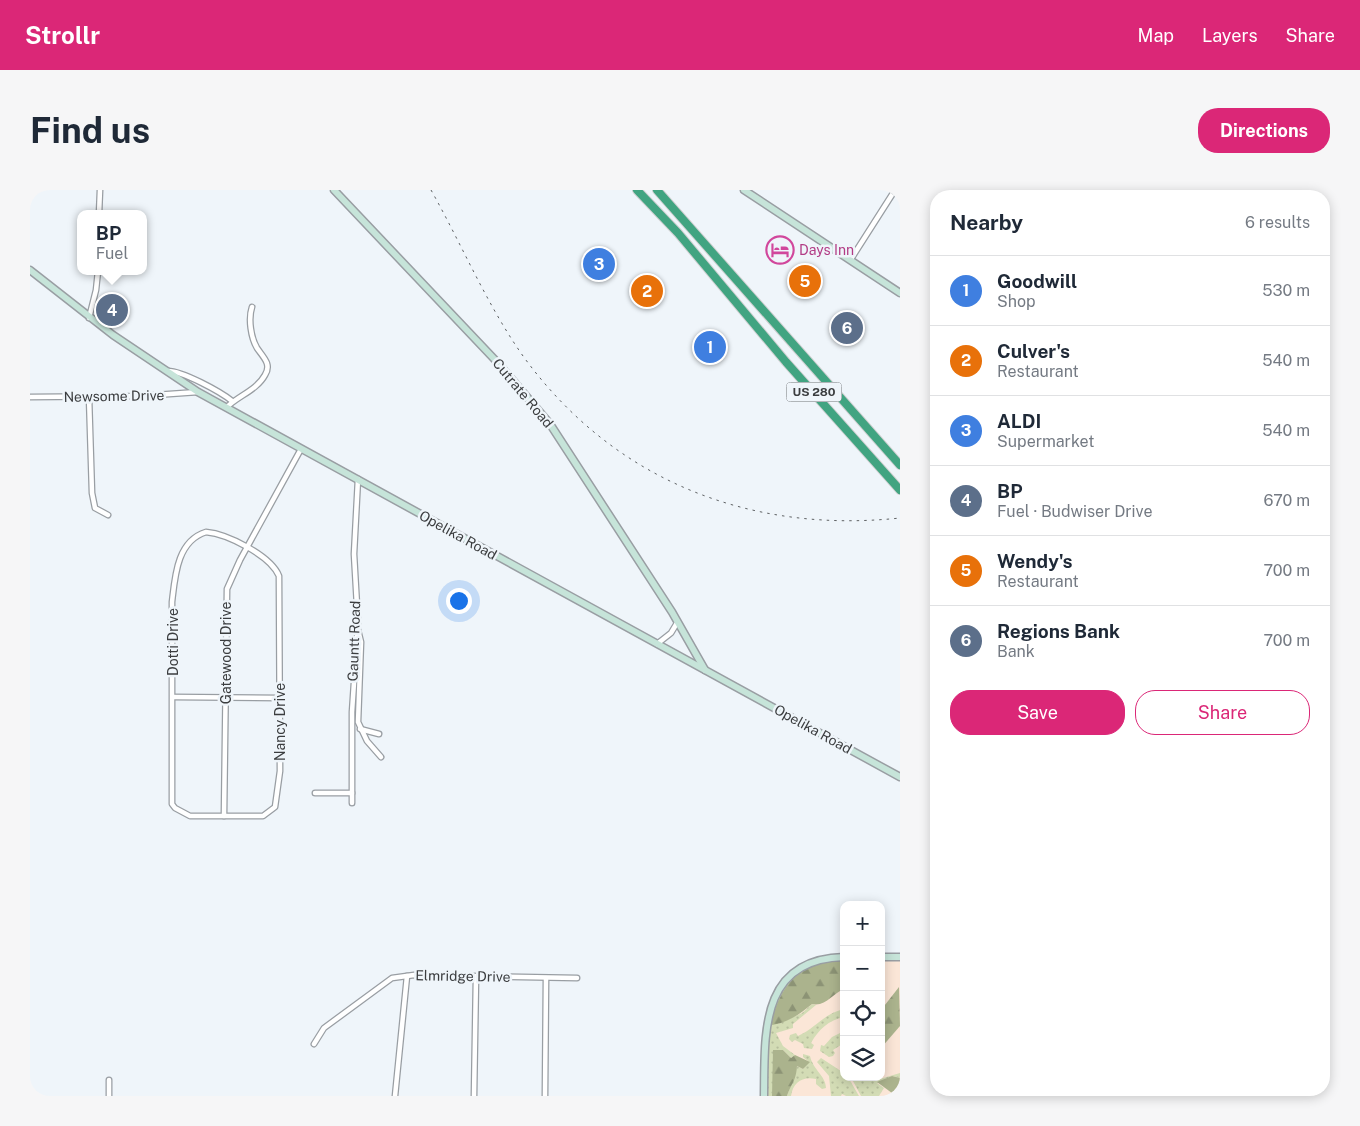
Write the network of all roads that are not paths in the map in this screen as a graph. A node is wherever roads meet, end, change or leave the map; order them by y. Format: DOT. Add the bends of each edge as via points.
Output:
graph roads {
  1 [pos="100,190"];
  2 [pos="334,190"];
  3 [pos="637,190"];
  4 [pos="657,190"];
  5 [pos="744,190"];
  6 [pos="895,191"];
  7 [pos="900,194"];
  8 [pos="99,210"];
  9 [pos="850,260"];
  10 [pos="30,270"];
  11 [pos="98,275"];
  12 [pos="900,293"];
  13 [pos="252,307"];
  14 [pos="89,318"];
  15 [pos="164,371"];
  16 [pos="198,392"];
  17 [pos="30,397"];
  18 [pos="88,397"];
  19 [pos="232,402"];
  20 [pos="227,407"];
  21 [pos="301,449"];
  22 [pos="900,465"];
  23 [pos="358,479"];
  24 [pos="900,490"];
  25 [pos="108,516"];
  26 [pos="247,548"];
  27 [pos="677,623"];
  28 [pos="358,629"];
  29 [pos="657,644"];
  30 [pos="705,670"];
  31 [pos="173,697"];
  32 [pos="225,697"];
  33 [pos="281,698"];
  34 [pos="360,729"];
  35 [pos="379,734"];
  36 [pos="381,757"];
  37 [pos="900,777"];
  38 [pos="315,793"];
  39 [pos="352,793"];
  40 [pos="352,803"];
  41 [pos="175,808"];
  42 [pos="224,816"];
  43 [pos="840,957"];
  44 [pos="885,957"];
  45 [pos="900,957"];
  46 [pos="407,976"];
  47 [pos="476,977"];
  48 [pos="546,978"];
  49 [pos="577,978"];
  50 [pos="314,1044"];
  51 [pos="109,1080"];
  52 [pos="109,1096"];
  53 [pos="395,1096"];
  54 [pos="474,1096"];
  55 [pos="545,1096"];
  56 [pos="764,1096"];
  1 -- 8 [label="street"];
  2 -- 27 [label="main road, Cutrate Road" via="498,363 550,424"];
  3 -- 24 [label="highway, US 280"];
  4 -- 22 [label="highway, US 280"];
  5 -- 9 [label="main road"];
  6 -- 7 [label="street"];
  6 -- 9 [label="street"];
  9 -- 12 [label="main road"];
  10 -- 14 [label="main road, Opelika Road"];
  11 -- 14 [label="street"];
  13 -- 19 [label="street" via="253,338 267,361 268,371 262,380"];
  14 -- 15 [label="main road, Opelika Road"];
  15 -- 16 [label="main road, Opelika Road"];
  15 -- 19 [label="street" via="179,371 222,393"];
  16 -- 18 [label="street, Newsome Drive"];
  16 -- 20 [label="main road, Opelika Road"];
  17 -- 18 [label="street, Newsome Drive"];
  18 -- 25 [label="street" via="92,493 95,508"];
  19 -- 20 [label="street"];
  20 -- 21 [label="main road, Opelika Road"];
  21 -- 23 [label="main road, Opelika Road"];
  21 -- 26 [label="street, Gatewood Drive"];
  23 -- 28 [label="street, Gauntt Road" via="354,554"];
  23 -- 29 [label="main road, Opelika Road"];
  26 -- 31 [label="street, Dotti Drive" via="216,533 206,532 196,535 183,551 175,576 172,602"];
  26 -- 32 [label="street, Gatewood Drive" via="227,589"];
  26 -- 33 [label="street, Nancy Drive" via="273,564 279,576"];
  27 -- 29 [label="street"];
  27 -- 30 [label="main road, Cutrate Road"];
  28 -- 34 [label="street" via="361,642"];
  28 -- 39 [label="street, Gauntt Road" via="352,695"];
  29 -- 30 [label="main road, Opelika Road"];
  30 -- 37 [label="main road, Opelika Road"];
  31 -- 32 [label="street"];
  31 -- 41 [label="street, Dotti Drive" via="171,788"];
  32 -- 33 [label="street"];
  32 -- 42 [label="street, Gatewood Drive"];
  33 -- 42 [label="street, Nancy Drive" via="280,771 275,807 263,816"];
  34 -- 35 [label="street"];
  34 -- 36 [label="street"];
  38 -- 39 [label="street"];
  39 -- 40 [label="street, Gauntt Road"];
  41 -- 42 [label="street, Nancy Drive" via="190,816"];
  43 -- 56 [label="main road" via="806,965 785,982 770,1004 765,1031"];
  44 -- 45 [label="main road"];
  46 -- 47 [label="street, Elmridge Drive"];
  46 -- 50 [label="street, Elmridge Drive" via="392,978 324,1028"];
  46 -- 53 [label="street"];
  47 -- 48 [label="street, Elmridge Drive"];
  47 -- 54 [label="street"];
  48 -- 49 [label="street, Elmridge Drive"];
  48 -- 55 [label="street"];
  51 -- 52 [label="street"];
}
